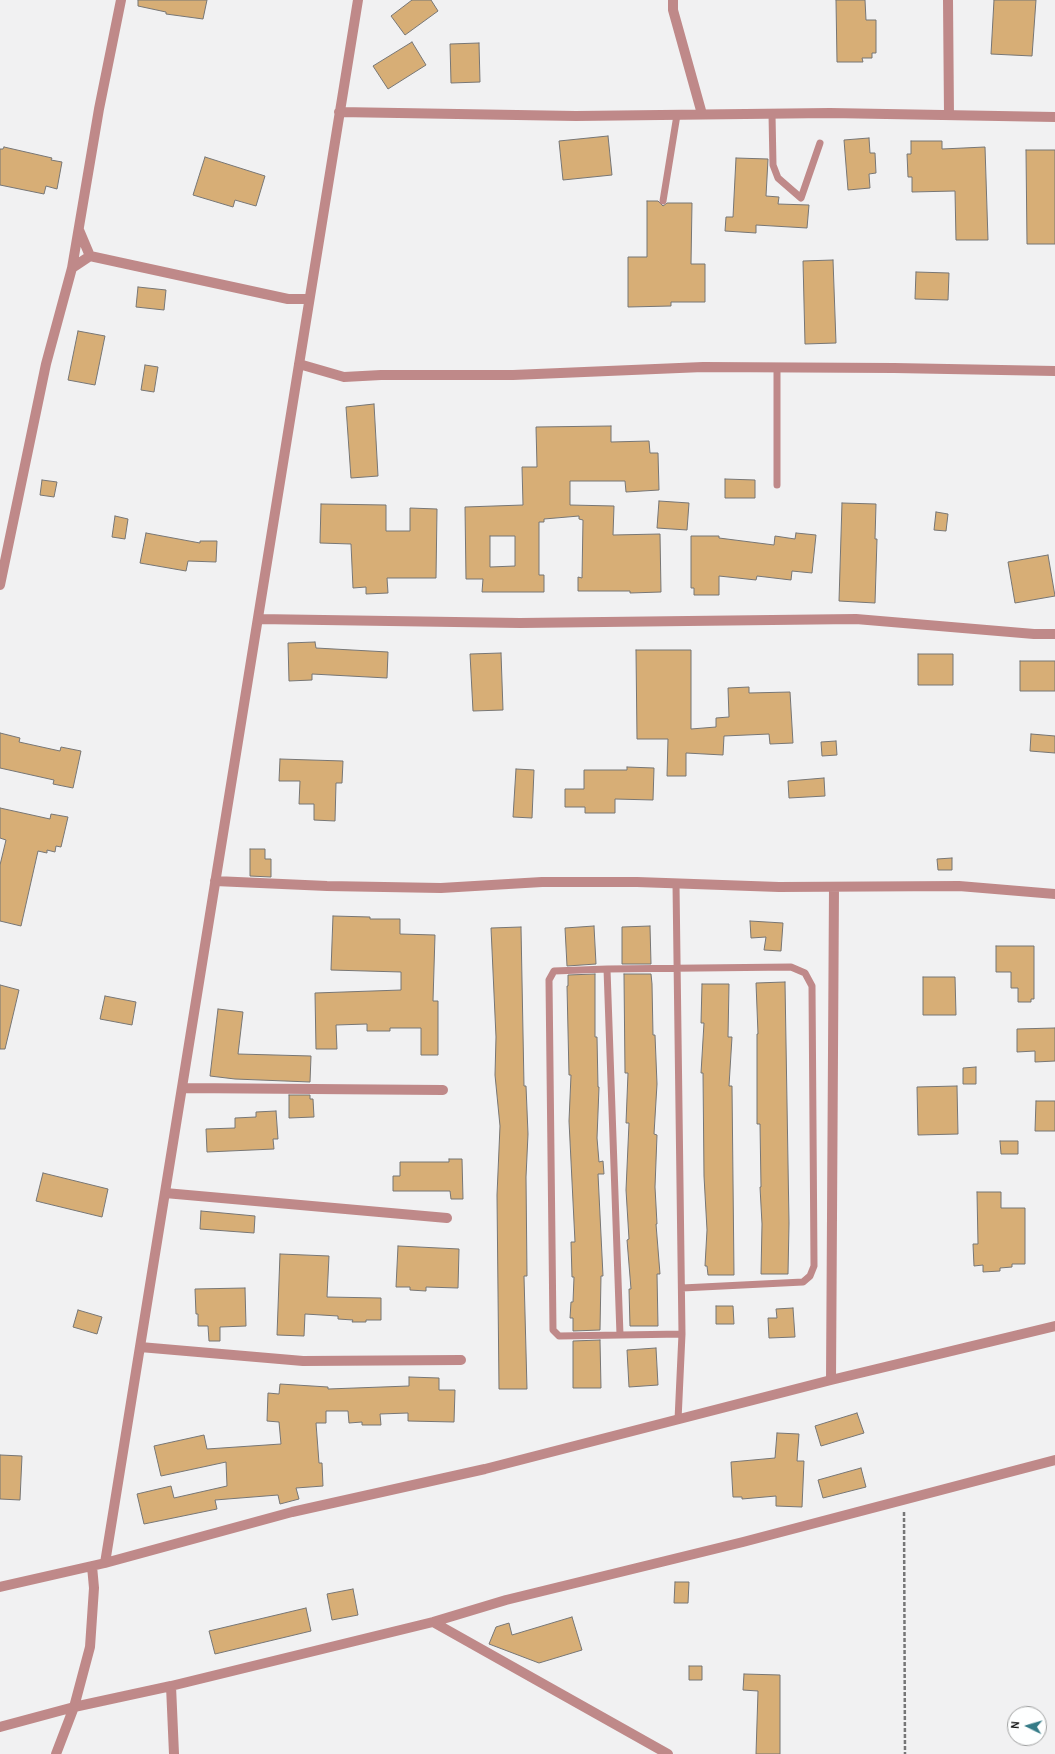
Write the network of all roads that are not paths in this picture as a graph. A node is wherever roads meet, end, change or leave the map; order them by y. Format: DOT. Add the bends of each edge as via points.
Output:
graph roads {
  1 [pos="121,0"];
  2 [pos="358,0"];
  3 [pos="673,0"];
  4 [pos="948,0"];
  5 [pos="340,112"];
  6 [pos="702,114"];
  7 [pos="772,114"];
  8 [pos="677,115"];
  9 [pos="950,115"];
  10 [pos="1055,117"];
  11 [pos="820,143"];
  12 [pos="663,201"];
  13 [pos="79,230"];
  14 [pos="90,256"];
  15 [pos="72,268"];
  16 [pos="309,299"];
  17 [pos="299,364"];
  18 [pos="776,367"];
  19 [pos="1055,371"];
  20 [pos="777,485"];
  21 [pos="0,585"];
  22 [pos="258,619"];
  23 [pos="1055,634"];
  24 [pos="216,881"];
  25 [pos="676,884"];
  26 [pos="834,887"];
  27 [pos="1055,894"];
  28 [pos="677,968"];
  29 [pos="607,969"];
  30 [pos="182,1088"];
  31 [pos="444,1090"];
  32 [pos="165,1194"];
  33 [pos="447,1218"];
  34 [pos="682,1288"];
  35 [pos="1055,1326"];
  36 [pos="682,1334"];
  37 [pos="620,1335"];
  38 [pos="140,1347"];
  39 [pos="461,1360"];
  40 [pos="831,1380"];
  41 [pos="678,1420"];
  42 [pos="1055,1460"];
  43 [pos="105,1563"];
  44 [pos="92,1566"];
  45 [pos="0,1587"];
  46 [pos="433,1622"];
  47 [pos="171,1686"];
  48 [pos="74,1706"];
  49 [pos="0,1727"];
  50 [pos="56,1754"];
  51 [pos="174,1754"];
  52 [pos="668,1754"];
  1 -- 13 [label="street" via="99,109"];
  2 -- 5 [label="street"];
  3 -- 6 [label="street" via="673,10"];
  4 -- 9 [label="street"];
  5 -- 8 [label="street"];
  5 -- 16 [label="street"];
  6 -- 7 [label="street"];
  6 -- 8 [label="street"];
  7 -- 9 [label="street"];
  7 -- 11 [label="lane" via="773,165 778,178 801,198"];
  8 -- 12 [label="lane"];
  9 -- 10 [label="street"];
  13 -- 14 [label="street"];
  13 -- 15 [label="street"];
  14 -- 15 [label="street"];
  14 -- 16 [label="street" via="288,299"];
  15 -- 21 [label="street" via="46,364"];
  16 -- 17 [label="street"];
  17 -- 18 [label="street" via="344,377 513,375 703,366"];
  17 -- 22 [label="street"];
  18 -- 19 [label="street"];
  18 -- 20 [label="lane"];
  22 -- 23 [label="street" via="520,623 856,619"];
  22 -- 24 [label="street"];
  24 -- 25 [label="street" via="441,888 542,882"];
  24 -- 30 [label="street"];
  25 -- 26 [label="street"];
  25 -- 28 [label="lane"];
  26 -- 27 [label="street" via="958,886"];
  26 -- 40 [label="street"];
  28 -- 29 [label="lane"];
  28 -- 34 [label="lane"];
  28 -- 34 [label="lane" via="791,967 805,973 812,986 814,1266 810,1276 803,1282"];
  29 -- 37 [label="lane"];
  29 -- 37 [label="lane" via="554,971 549,980 552,1325 559,1336"];
  30 -- 31 [label="street"];
  30 -- 32 [label="street"];
  32 -- 33 [label="street"];
  32 -- 38 [label="street"];
  34 -- 36 [label="lane"];
  35 -- 40 [label="street"];
  36 -- 37 [label="lane"];
  36 -- 41 [label="lane"];
  38 -- 39 [label="street" via="303,1361"];
  38 -- 43 [label="street"];
  40 -- 41 [label="street"];
  41 -- 43 [label="street" via="485,1469 292,1512"];
  42 -- 46 [label="street" via="506,1600"];
  43 -- 44 [label="street"];
  44 -- 45 [label="street"];
  44 -- 48 [label="street" via="94,1588 90,1647"];
  46 -- 47 [label="street"];
  46 -- 52 [label="street"];
  47 -- 48 [label="street"];
  47 -- 51 [label="street"];
  48 -- 49 [label="street"];
  48 -- 50 [label="street"];
}
